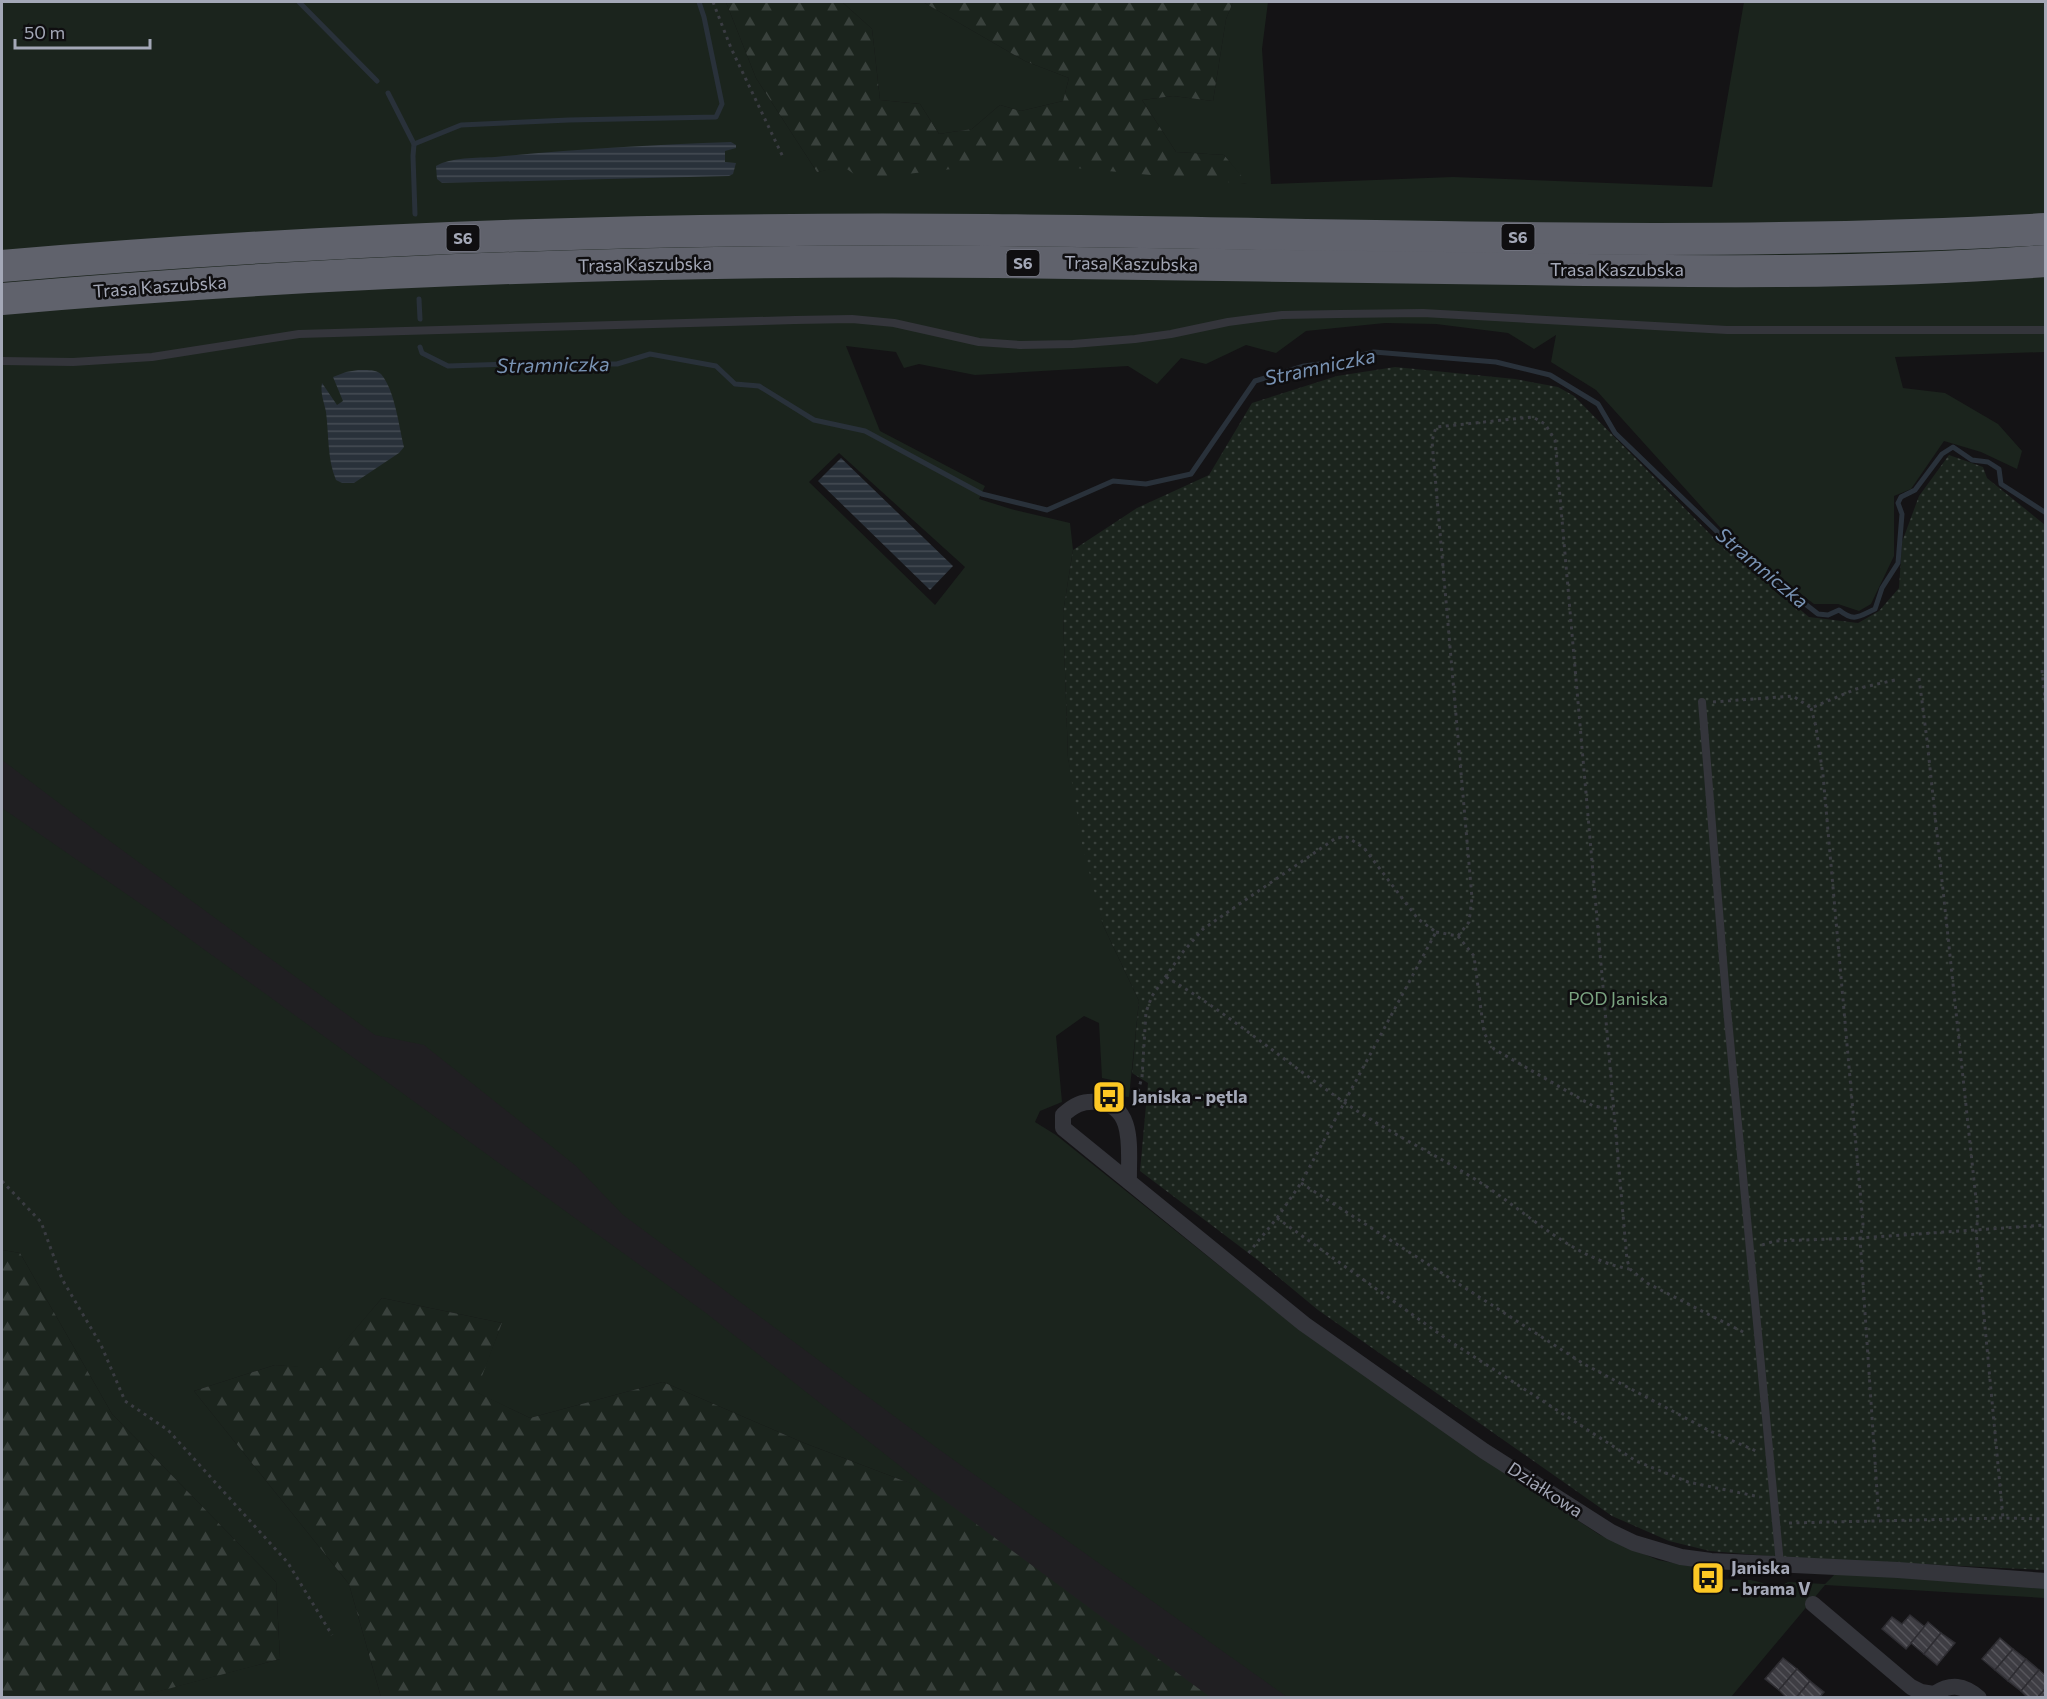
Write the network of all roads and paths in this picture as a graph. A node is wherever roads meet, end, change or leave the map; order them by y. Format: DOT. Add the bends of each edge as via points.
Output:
graph roads {
  1 [pos="712,2"];
  2 [pos="783,157"];
  3 [pos="2046,229"];
  4 [pos="2046,261"];
  5 [pos="2,266"];
  6 [pos="2,299"];
  7 [pos="2046,330"];
  8 [pos="2,361"];
  9 [pos="2042,670"];
  10 [pos="1919,678"];
  11 [pos="1899,679"];
  12 [pos="1702,702"];
  13 [pos="1811,708"];
  14 [pos="2046,710"];
  15 [pos="1436,932"];
  16 [pos="1458,936"];
  17 [pos="1166,976"];
  18 [pos="1345,1103"];
  19 [pos="1613,1109"];
  20 [pos="1127,1123"];
  21 [pos="2,1181"];
  22 [pos="1129,1182"];
  23 [pos="1301,1183"];
  24 [pos="1277,1218"];
  25 [pos="2046,1225"];
  26 [pos="1976,1231"];
  27 [pos="1860,1238"];
  28 [pos="1749,1248"];
  29 [pos="1235,1269"];
  30 [pos="1630,1269"];
  31 [pos="1757,1339"];
  32 [pos="1769,1456"];
  33 [pos="1773,1502"];
  34 [pos="2003,1518"];
  35 [pos="2046,1519"];
  36 [pos="1879,1521"];
  37 [pos="1775,1523"];
  38 [pos="1780,1564"];
  39 [pos="2046,1581"];
  40 [pos="1813,1604"];
  41 [pos="332,1635"];
  42 [pos="1932,1696"];
  43 [pos="1979,1698"];
  1 -- 2 [label="path"];
  3 -- 5 [label="highway, Trasa Kaszubska / S6" via="1773,238 704,231 341,243"];
  4 -- 6 [label="highway, Trasa Kaszubska / S6" via="1718,271 993,262 674,264 319,277"];
  7 -- 8 [label="lane" via="1727,330 1423,313 1339,314 1282,315 1135,339 1020,345 979,342 894,323 852,319 299,334 152,357"];
  9 -- 14 [label="path"];
  10 -- 26 [label="path" via="1978,1218"];
  11 -- 13 [label="path" via="1857,689"];
  12 -- 13 [label="path" via="1793,696"];
  12 -- 28 [label="lane"];
  13 -- 27 [label="path" via="1823,775 1863,1224"];
  15 -- 16 [label="path"];
  15 -- 17 [label="path" via="1418,919 1364,848 1347,837 1336,838 1203,929"];
  15 -- 18 [label="path"];
  16 -- 19 [label="path" via="1474,956 1484,1034 1494,1049 1593,1106"];
  16 -- 19 [label="path" via="1469,922 1472,898 1432,441 1436,427 1533,417 1545,424 1554,440"];
  17 -- 18 [label="path"];
  17 -- 20 [label="path" via="1146,1012 1142,1077"];
  18 -- 23 [label="path"];
  18 -- 30 [label="path" via="1479,1182 1564,1243 1593,1258"];
  19 -- 30 [label="path"];
  20 -- 22 [label="street"];
  20 -- 22 [label="street, Działkowa" via="1118,1109 1107,1102 1074,1105 1063,1115 1063,1128"];
  21 -- 41 [label="path" via="41,1222 63,1279 101,1345 125,1401 168,1430 288,1563"];
  22 -- 29 [label="street, Działkowa"];
  23 -- 24 [label="path"];
  23 -- 32 [label="path" via="1584,1364 1710,1431"];
  24 -- 29 [label="path"];
  24 -- 33 [label="path" via="1448,1340 1636,1461 1688,1482"];
  25 -- 26 [label="path"];
  26 -- 27 [label="path"];
  26 -- 34 [label="path"];
  27 -- 28 [label="path" via="1775,1241"];
  27 -- 36 [label="path"];
  28 -- 31 [label="lane"];
  29 -- 38 [label="street, Działkowa" via="1412,1401 1611,1532 1681,1557"];
  30 -- 31 [label="path" via="1647,1283"];
  31 -- 32 [label="lane"];
  32 -- 33 [label="lane"];
  33 -- 37 [label="lane"];
  34 -- 35 [label="path"];
  34 -- 36 [label="path"];
  36 -- 37 [label="path"];
  37 -- 38 [label="lane"];
  38 -- 39 [label="street, Działkowa"];
  40 -- 42 [label="street" via="1911,1687"];
  42 -- 43 [label="street" via="1943,1687 1962,1686"];
}
